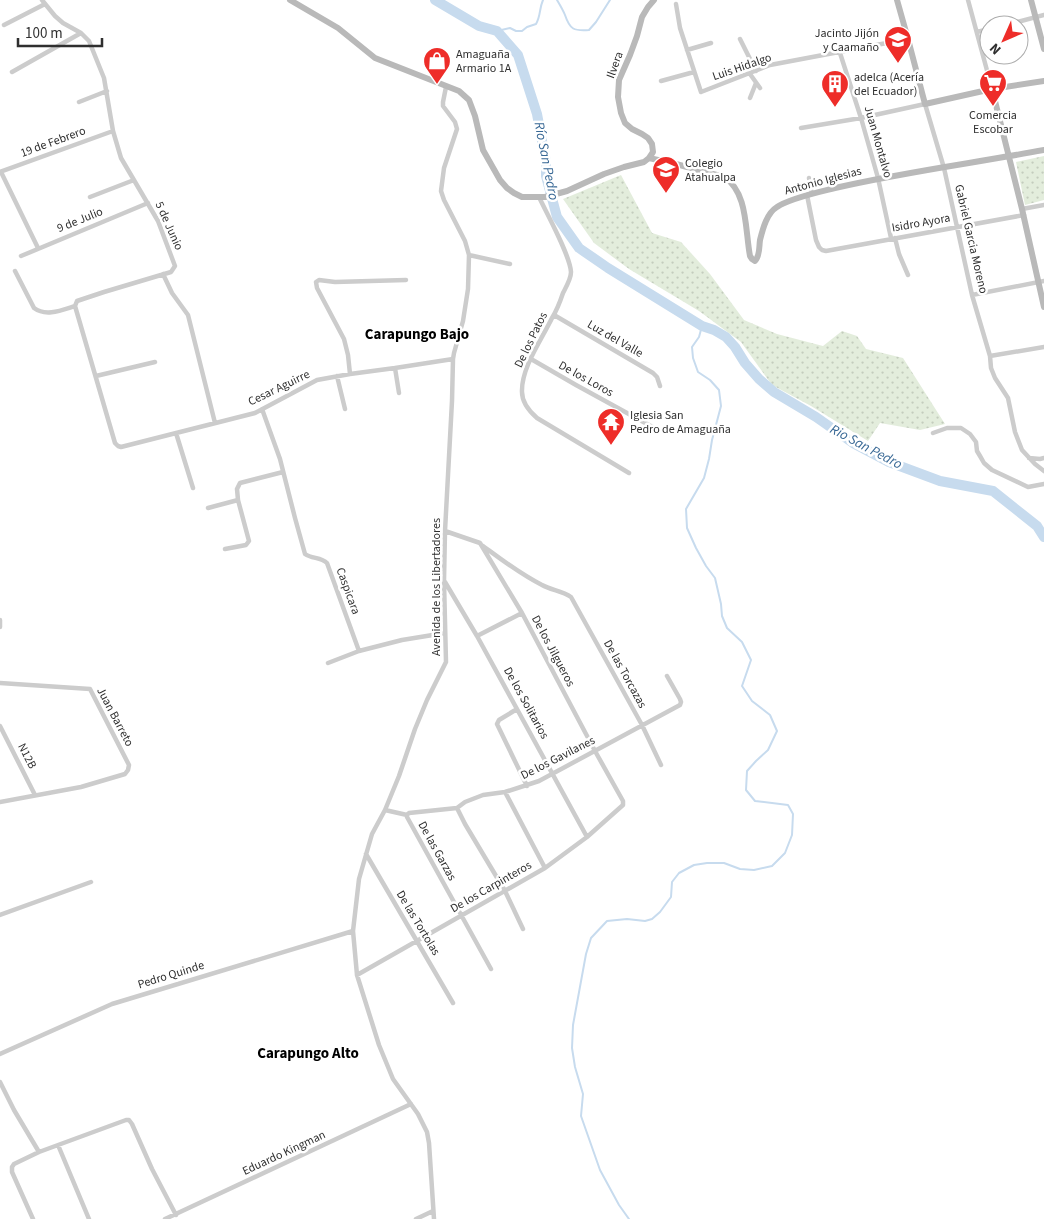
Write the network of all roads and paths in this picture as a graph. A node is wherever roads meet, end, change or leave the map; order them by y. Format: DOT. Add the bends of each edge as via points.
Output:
graph roads {
  1 [pos="290,0"];
  2 [pos="654,0"];
  3 [pos="897,0"];
  4 [pos="968,0"];
  5 [pos="1031,0"];
  6 [pos="44,2"];
  7 [pos="676,4"];
  8 [pos="1044,15"];
  9 [pos="1036,17"];
  10 [pos="1029,19"];
  11 [pos="4,24"];
  12 [pos="977,32"];
  13 [pos="81,33"];
  14 [pos="740,39"];
  15 [pos="908,39"];
  16 [pos="711,43"];
  17 [pos="1044,49"];
  18 [pos="687,50"];
  19 [pos="840,53"];
  20 [pos="756,71"];
  21 [pos="12,72"];
  22 [pos="694,72"];
  23 [pos="750,74"];
  24 [pos="661,81"];
  25 [pos="1044,81"];
  26 [pos="756,83"];
  27 [pos="446,86"];
  28 [pos="760,88"];
  29 [pos="992,89"];
  30 [pos="107,91"];
  31 [pos="750,98"];
  32 [pos="79,102"];
  33 [pos="925,104"];
  34 [pos="861,118"];
  35 [pos="801,128"];
  36 [pos="113,131"];
  37 [pos="1044,150"];
  38 [pos="1009,156"];
  39 [pos="649,158"];
  40 [pos="944,168"];
  41 [pos="0,172"];
  42 [pos="809,178"];
  43 [pos="878,178"];
  44 [pos="134,180"];
  45 [pos="810,194"];
  46 [pos="90,197"];
  47 [pos="542,197"];
  48 [pos="148,203"];
  49 [pos="1044,205"];
  50 [pos="1023,212"];
  51 [pos="956,226"];
  52 [pos="893,238"];
  53 [pos="38,248"];
  54 [pos="469,255"];
  55 [pos="20,256"];
  56 [pos="510,264"];
  57 [pos="16,271"];
  58 [pos="164,274"];
  59 [pos="908,276"];
  60 [pos="406,280"];
  61 [pos="1041,281"];
  62 [pos="972,295"];
  63 [pos="75,306"];
  64 [pos="1044,307"];
  65 [pos="554,315"];
  66 [pos="1044,347"];
  67 [pos="990,356"];
  68 [pos="531,358"];
  69 [pos="453,359"];
  70 [pos="154,362"];
  71 [pos="395,368"];
  72 [pos="350,374"];
  73 [pos="96,376"];
  74 [pos="338,376"];
  75 [pos="660,386"];
  76 [pos="399,393"];
  77 [pos="262,409"];
  78 [pos="345,409"];
  79 [pos="215,423"];
  80 [pos="658,430"];
  81 [pos="176,433"];
  82 [pos="933,433"];
  83 [pos="1030,458"];
  84 [pos="1044,458"];
  85 [pos="1044,471"];
  86 [pos="283,472"];
  87 [pos="629,473"];
  88 [pos="1044,484"];
  89 [pos="193,488"];
  90 [pos="238,500"];
  91 [pos="208,508"];
  92 [pos="445,531"];
  93 [pos="480,544"];
  94 [pos="225,549"];
  95 [pos="444,581"];
  96 [pos="522,613"];
  97 [pos="0,620"];
  98 [pos="0,627"];
  99 [pos="445,633"];
  100 [pos="477,636"];
  101 [pos="359,652"];
  102 [pos="328,662"];
  103 [pos="667,676"];
  104 [pos="0,682"];
  105 [pos="517,709"];
  106 [pos="642,725"];
  107 [pos="0,726"];
  108 [pos="595,751"];
  109 [pos="662,765"];
  110 [pos="553,774"];
  111 [pos="527,786"];
  112 [pos="506,792"];
  113 [pos="35,795"];
  114 [pos="623,801"];
  115 [pos="0,802"];
  116 [pos="457,808"];
  117 [pos="385,810"];
  118 [pos="407,815"];
  119 [pos="587,837"];
  120 [pos="366,854"];
  121 [pos="545,868"];
  122 [pos="91,882"];
  123 [pos="505,891"];
  124 [pos="0,915"];
  125 [pos="461,916"];
  126 [pos="523,929"];
  127 [pos="353,931"];
  128 [pos="418,941"];
  129 [pos="491,969"];
  130 [pos="358,975"];
  131 [pos="453,1003"];
  132 [pos="0,1054"];
  133 [pos="0,1082"];
  134 [pos="411,1104"];
  135 [pos="58,1145"];
  136 [pos="39,1152"];
  137 [pos="433,1211"];
  138 [pos="176,1215"];
  139 [pos="33,1219"];
  140 [pos="89,1219"];
  141 [pos="165,1219"];
  142 [pos="416,1219"];
  143 [pos="434,1219"];
  1 -- 27 [label="street" via="338,28 375,58"];
  2 -- 39 [label="street, Ilvera" via="642,17 619,80 618,97 625,123 652,144 653,152"];
  3 -- 15 [label="street, Gabriel Garcia Moreno"];
  4 -- 12 [label="street"];
  5 -- 9 [label="street"];
  6 -- 11 [label="street"];
  6 -- 13 [label="street, 5 de Junio" via="63,23"];
  7 -- 18 [label="street, Luis Hidalgo"];
  8 -- 9 [label="street"];
  9 -- 10 [label="street"];
  9 -- 17 [label="street"];
  12 -- 29 [label="street"];
  13 -- 21 [label="street"];
  13 -- 30 [label="street, 5 de Junio" via="89,41"];
  14 -- 20 [label="street"];
  15 -- 19 [label="street, Luis Hidalgo"];
  15 -- 33 [label="street, Gabriel Garcia Moreno"];
  16 -- 18 [label="street"];
  18 -- 22 [label="street, Luis Hidalgo"];
  19 -- 20 [label="street, Luis Hidalgo"];
  19 -- 34 [label="street, Juan Montalvo"];
  20 -- 23 [label="street, Luis Hidalgo"];
  22 -- 23 [label="street, Luis Hidalgo" via="701,92"];
  22 -- 24 [label="street"];
  23 -- 26 [label="street"];
  25 -- 29 [label="street"];
  26 -- 28 [label="street"];
  26 -- 31 [label="street"];
  27 -- 47 [label="street" via="460,91 469,100 483,150 500,180 522,197"];
  27 -- 54 [label="street, Avenida de los Libertadores" via="443,106 457,129 444,168 441,191"];
  29 -- 33 [label="street"];
  29 -- 38 [label="street"];
  30 -- 32 [label="street"];
  30 -- 36 [label="street, 5 de Junio"];
  33 -- 34 [label="street"];
  33 -- 40 [label="street, Gabriel Garcia Moreno"];
  34 -- 35 [label="street"];
  34 -- 43 [label="street, Juan Montalvo"];
  36 -- 41 [label="street, 19 de Febrero"];
  36 -- 44 [label="street, 5 de Junio" via="121,158"];
  37 -- 38 [label="street, Antonio Iglesias"];
  38 -- 40 [label="street, Antonio Iglesias"];
  38 -- 50 [label="street"];
  39 -- 45 [label="street, Antonio Iglesias" via="729,180 742,203 753,261 758,258 760,239 771,212 778,206"];
  39 -- 47 [label="street" via="567,191"];
  40 -- 43 [label="street, Antonio Iglesias"];
  40 -- 51 [label="street, Gabriel Garcia Moreno"];
  41 -- 53 [label="street"];
  42 -- 45 [label="street"];
  43 -- 45 [label="street, Antonio Iglesias"];
  43 -- 52 [label="street, Juan Montalvo"];
  44 -- 46 [label="street"];
  44 -- 48 [label="street, 5 de Junio"];
  45 -- 52 [label="street, Isidro Ayora" via="816,240 822,250"];
  47 -- 65 [label="street, De los Patos" via="571,270"];
  48 -- 53 [label="street, 9 de Julio"];
  48 -- 58 [label="street, 5 de Junio" via="176,266"];
  49 -- 50 [label="street, Isidro Ayora"];
  50 -- 51 [label="street, Isidro Ayora"];
  50 -- 61 [label="street"];
  51 -- 52 [label="street, Isidro Ayora"];
  51 -- 62 [label="street, Gabriel Garcia Moreno"];
  52 -- 59 [label="street, Juan Montalvo"];
  53 -- 55 [label="street, 9 de Julio"];
  54 -- 56 [label="street"];
  54 -- 69 [label="street, Avenida de los Libertadores" via="466,305"];
  57 -- 63 [label="street" via="38,311 49,313"];
  58 -- 63 [label="street" via="104,292 77,302"];
  58 -- 79 [label="street" via="172,293 188,314"];
  60 -- 72 [label="street" via="316,282 347,347"];
  61 -- 62 [label="street"];
  61 -- 64 [label="street"];
  62 -- 67 [label="street, Gabriel Garcia Moreno"];
  63 -- 73 [label="street"];
  65 -- 68 [label="street, De los Patos"];
  65 -- 75 [label="street, Luz del Valle" via="653,373 658,377"];
  66 -- 67 [label="street"];
  67 -- 83 [label="street, Gabriel Garcia Moreno" via="990,368 1008,398 1022,450"];
  68 -- 80 [label="street, De los Loros"];
  68 -- 87 [label="street, De los Patos" via="522,393 529,412"];
  69 -- 71 [label="street, Cesar Aguirre"];
  69 -- 92 [label="street, Avenida de los Libertadores"];
  70 -- 73 [label="street"];
  71 -- 72 [label="street, Cesar Aguirre"];
  71 -- 76 [label="street"];
  72 -- 74 [label="street, Cesar Aguirre"];
  73 -- 81 [label="street, Cesar Aguirre" via="118,446"];
  74 -- 77 [label="street, Cesar Aguirre" via="317,380"];
  74 -- 78 [label="street"];
  77 -- 79 [label="street, Cesar Aguirre"];
  77 -- 86 [label="street, Caspicara"];
  79 -- 81 [label="street, Cesar Aguirre"];
  81 -- 89 [label="street"];
  82 -- 88 [label="street" via="961,428 976,442 977,451 992,470 1028,487"];
  83 -- 84 [label="street"];
  83 -- 85 [label="street, Gabriel Garcia Moreno"];
  86 -- 90 [label="street" via="240,483 236,489"];
  86 -- 101 [label="street, Caspicara" via="305,554 327,563"];
  90 -- 91 [label="street"];
  90 -- 94 [label="street" via="249,541 246,545"];
  92 -- 93 [label="street"];
  92 -- 95 [label="street, Avenida de los Libertadores"];
  93 -- 96 [label="street, De los Jilgueros"];
  93 -- 106 [label="street, De las Torcazas" via="521,573 571,598"];
  95 -- 99 [label="street, Avenida de los Libertadores"];
  95 -- 100 [label="street, De los Solitarios"];
  96 -- 100 [label="street"];
  96 -- 108 [label="street, De los Jilgueros"];
  97 -- 98 [label="street"];
  99 -- 101 [label="street"];
  99 -- 117 [label="street, Avenida de los Libertadores" via="446,662 418,721"];
  100 -- 105 [label="street, De los Solitarios"];
  101 -- 102 [label="street"];
  103 -- 106 [label="street, De los Gavilanes" via="680,705"];
  104 -- 113 [label="street, Juan Barreto" via="90,689 129,765 125,774 81,787"];
  105 -- 110 [label="street, De los Solitarios"];
  105 -- 111 [label="street" via="498,720 497,724"];
  106 -- 108 [label="street, De los Gavilanes"];
  106 -- 109 [label="street, De las Torcazas"];
  107 -- 113 [label="street, N12B"];
  108 -- 110 [label="street, De los Gavilanes"];
  108 -- 114 [label="street, De los Jilgueros"];
  110 -- 111 [label="street, De los Gavilanes"];
  110 -- 119 [label="street, De los Solitarios"];
  111 -- 112 [label="street, De los Gavilanes"];
  112 -- 116 [label="street, De los Gavilanes" via="484,795"];
  112 -- 121 [label="street"];
  113 -- 115 [label="street, Juan Barreto"];
  114 -- 119 [label="street, De los Carpinteros" via="621,808"];
  116 -- 118 [label="street, De los Gavilanes"];
  116 -- 123 [label="street"];
  117 -- 118 [label="street, De las Garzas"];
  117 -- 120 [label="street, Avenida de los Libertadores"];
  118 -- 125 [label="street, De las Garzas"];
  119 -- 121 [label="street, De los Carpinteros"];
  120 -- 127 [label="street, Avenida de los Libertadores" via="358,880"];
  120 -- 128 [label="street, De las Tortolas"];
  121 -- 123 [label="street, De los Carpinteros"];
  122 -- 124 [label="street"];
  123 -- 125 [label="street, De los Carpinteros"];
  123 -- 126 [label="street"];
  125 -- 128 [label="street, De los Carpinteros"];
  125 -- 129 [label="street, De las Garzas"];
  127 -- 130 [label="street, Avenida de los Libertadores"];
  127 -- 132 [label="street, Pedro Quinde" via="112,1004"];
  128 -- 130 [label="street, De los Carpinteros"];
  128 -- 131 [label="street, De las Tortolas"];
  130 -- 134 [label="street, Avenida de los Libertadores" via="386,1063"];
  133 -- 136 [label="street"];
  134 -- 137 [label="street, Avenida de los Libertadores" via="430,1143"];
  134 -- 138 [label="street, Eduardo Kingman"];
  135 -- 136 [label="street"];
  135 -- 138 [label="street" via="129,1120"];
  135 -- 140 [label="street"];
  136 -- 139 [label="street" via="12,1167"];
  137 -- 142 [label="street"];
  137 -- 143 [label="street, Avenida de los Libertadores"];
  138 -- 141 [label="street, Eduardo Kingman"];
}
